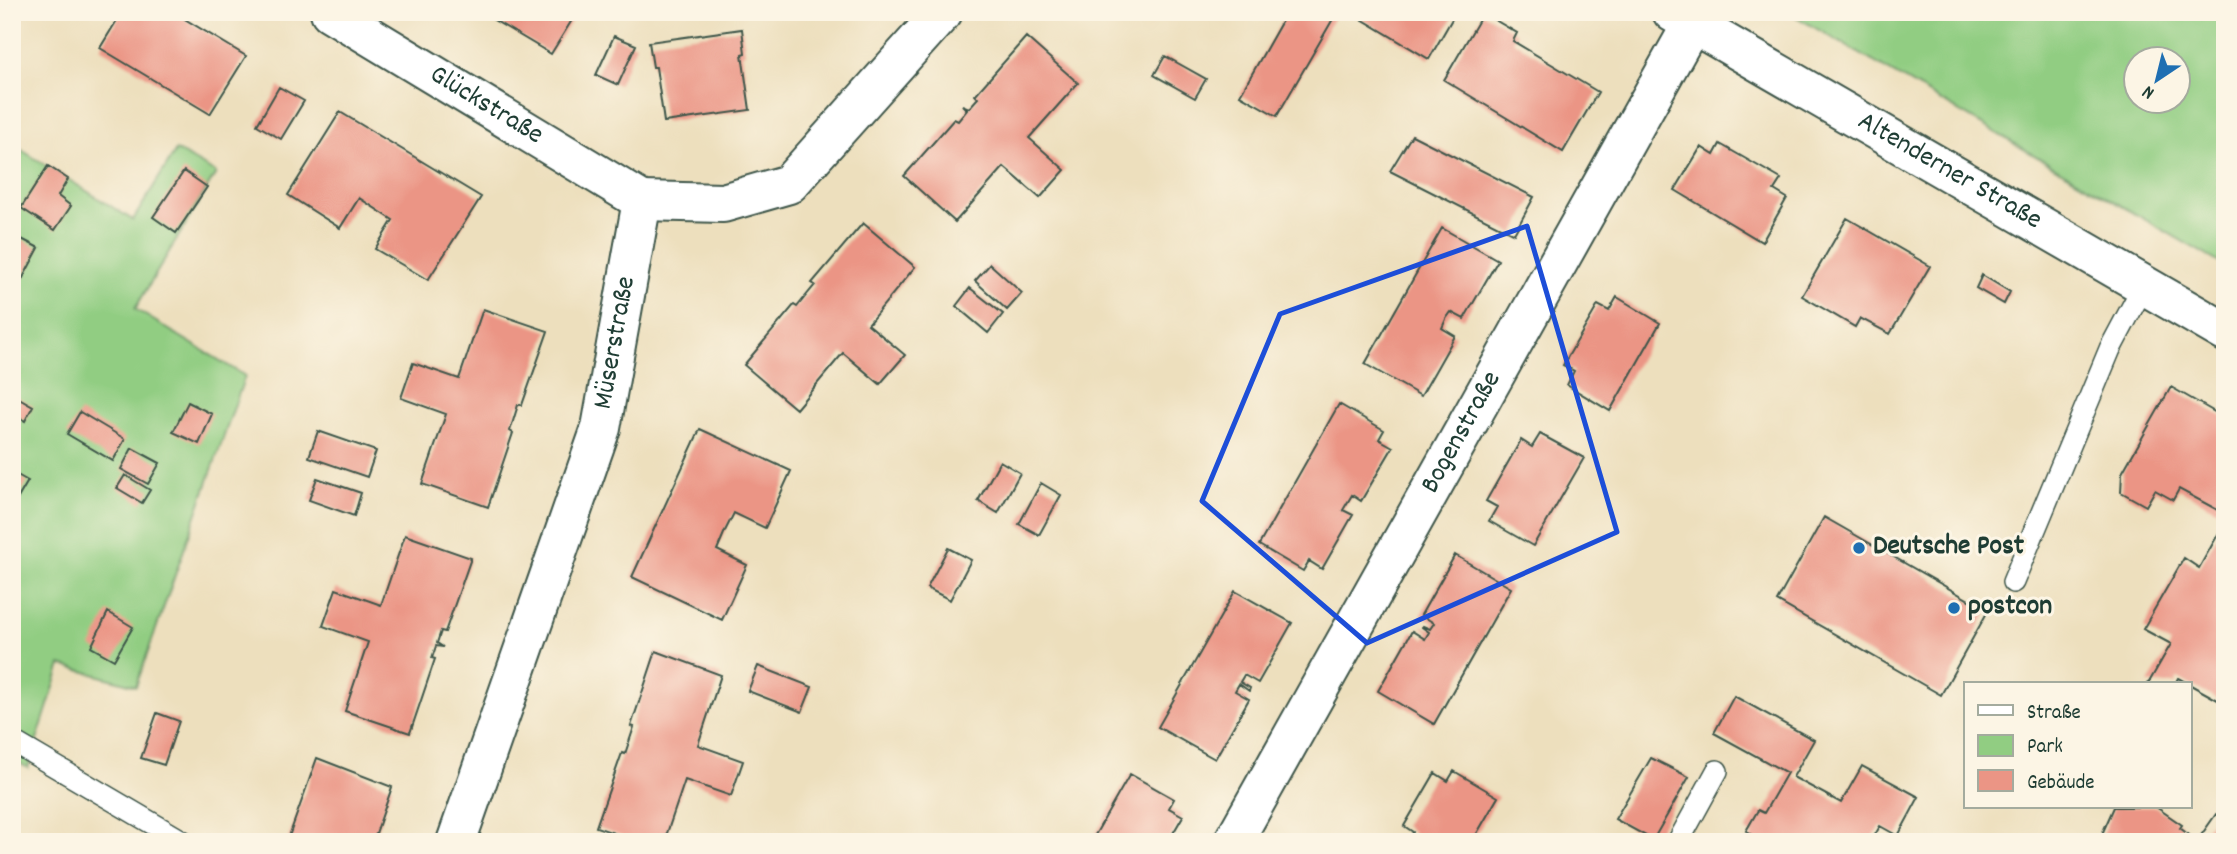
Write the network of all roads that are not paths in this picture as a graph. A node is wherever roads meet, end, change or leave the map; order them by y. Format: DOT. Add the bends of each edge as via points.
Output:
graph roads {
  1 [pos="330,12"];
  2 [pos="943,12"];
  3 [pos="1682,18"];
  4 [pos="642,201"];
  5 [pos="2144,285"];
  6 [pos="2225,332"];
  7 [pos="2013,582"];
  8 [pos="12,741"];
  9 [pos="1717,771"];
  10 [pos="184,842"];
  11 [pos="456,842"];
  12 [pos="1233,842"];
  13 [pos="1678,842"];
  1 -- 4 [label="street, Glückstraße"];
  2 -- 4 [label="street" via="789,184 723,203"];
  3 -- 5 [label="street, Altenderner Straße"];
  3 -- 12 [label="street, Bogenstraße"];
  4 -- 11 [label="street, Müserstraße" via="601,428"];
  5 -- 6 [label="street, Altenderner Straße"];
  5 -- 7 [label="lane" via="2110,349"];
  8 -- 10 [label="lane"];
  9 -- 13 [label="lane"];
}
